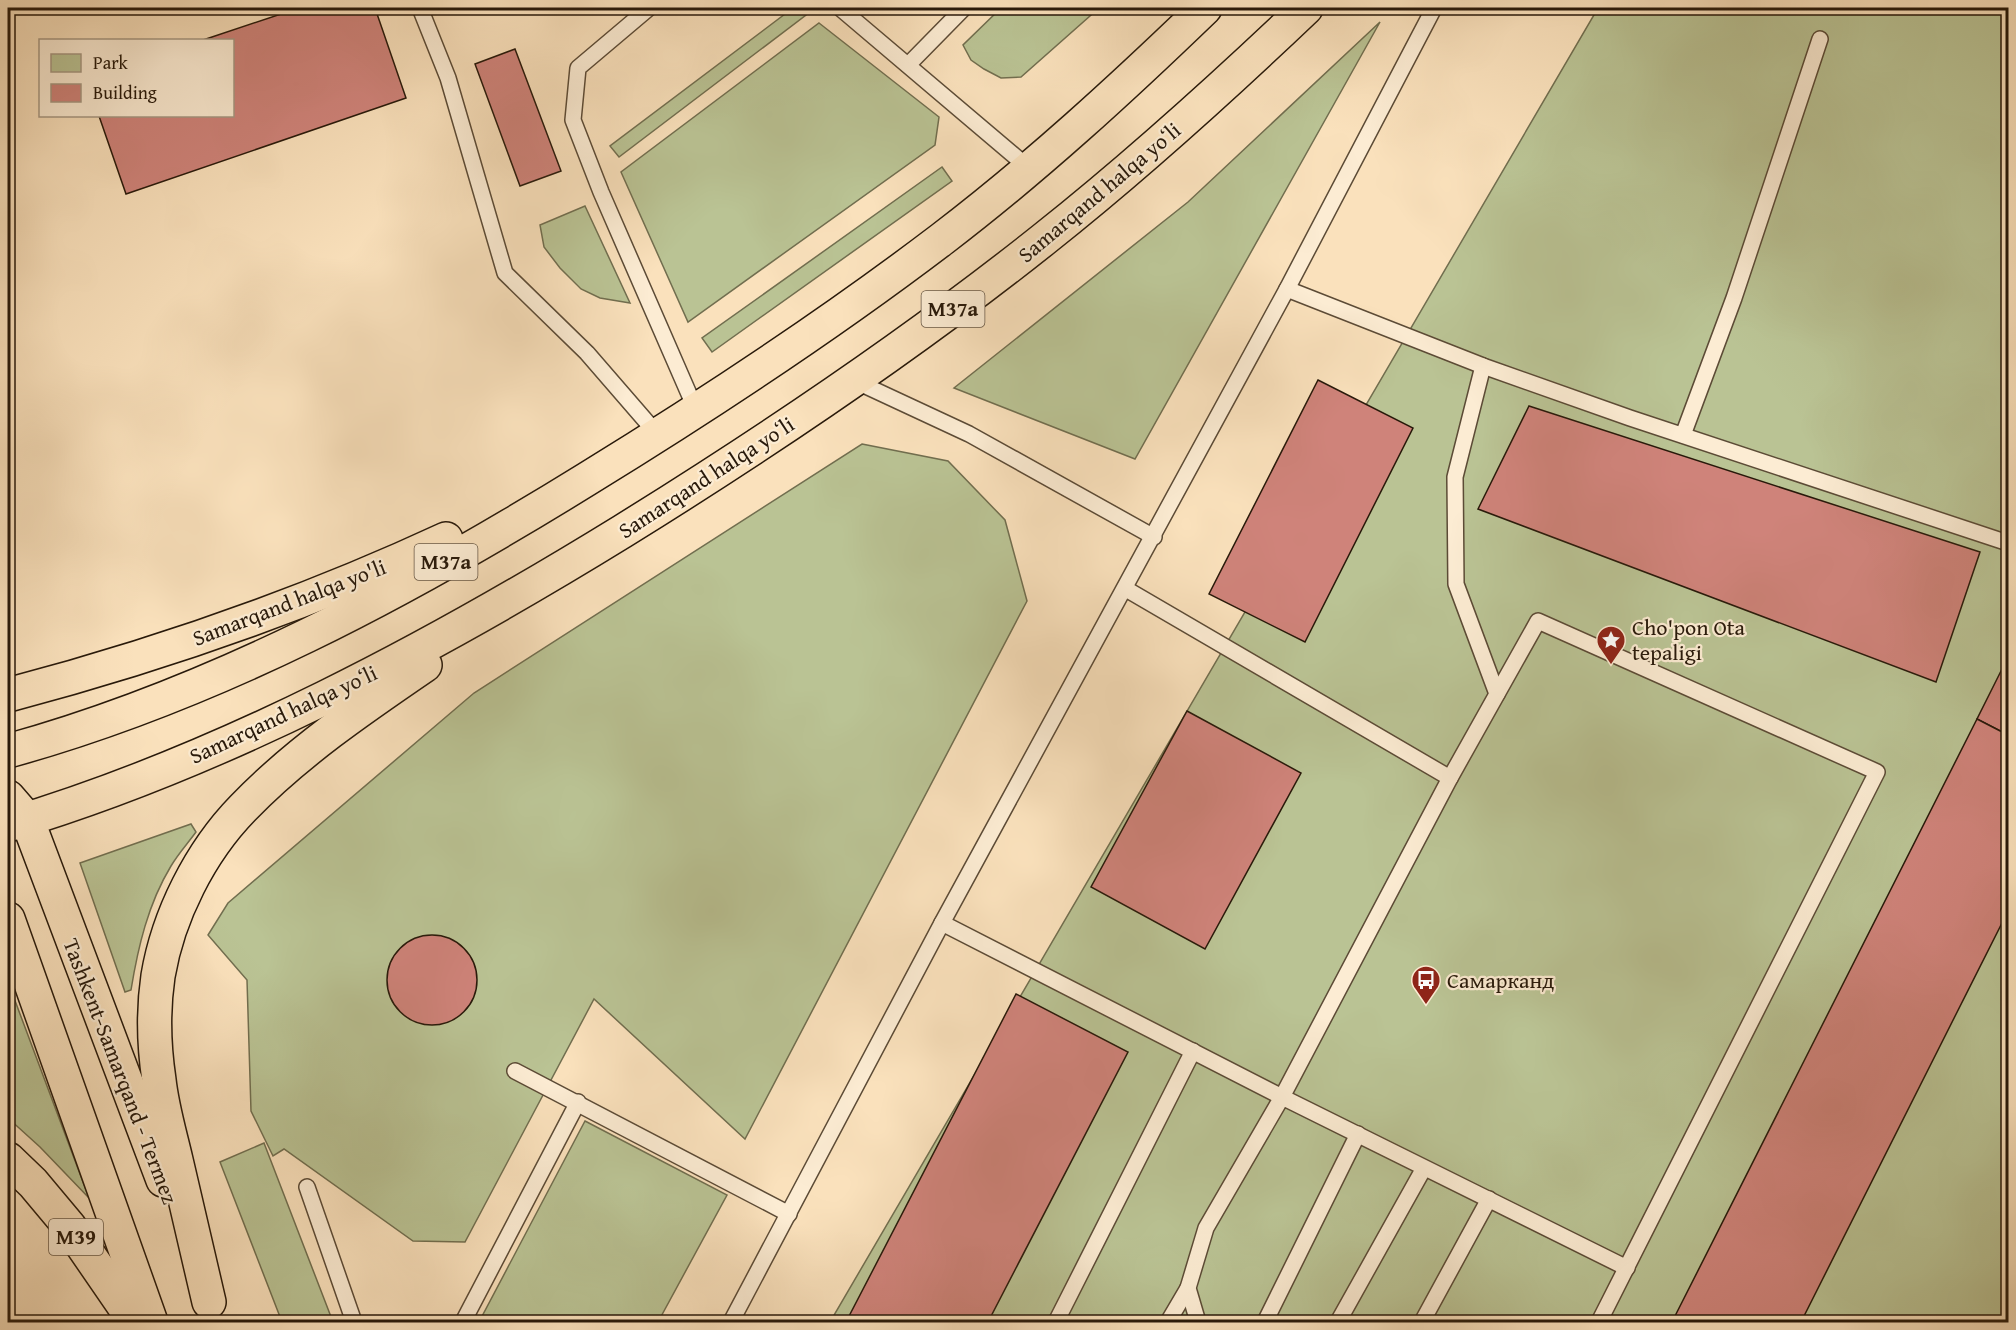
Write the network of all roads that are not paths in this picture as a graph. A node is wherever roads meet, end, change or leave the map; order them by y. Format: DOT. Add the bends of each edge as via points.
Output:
graph roads {
  1 [pos="420,8"];
  2 [pos="649,8"];
  3 [pos="840,8"];
  4 [pos="964,8"];
  5 [pos="1205,8"];
  6 [pos="1306,8"];
  7 [pos="1434,9"];
  8 [pos="1820,39"];
  9 [pos="908,65"];
  10 [pos="1030,169"];
  11 [pos="1287,289"];
  12 [pos="1483,366"];
  13 [pos="853,380"];
  14 [pos="696,410"];
  15 [pos="658,435"];
  16 [pos="1683,435"];
  17 [pos="1154,537"];
  18 [pos="2008,543"];
  19 [pos="566,566"];
  20 [pos="1126,589"];
  21 [pos="1497,694"];
  22 [pos="8,695"];
  23 [pos="8,751"];
  24 [pos="1450,778"];
  25 [pos="14,814"];
  26 [pos="8,919"];
  27 [pos="942,923"];
  28 [pos="1192,1051"];
  29 [pos="515,1071"];
  30 [pos="1282,1097"];
  31 [pos="578,1102"];
  32 [pos="1358,1134"];
  33 [pos="8,1159"];
  34 [pos="1424,1168"];
  35 [pos="307,1187"];
  36 [pos="1489,1199"];
  37 [pos="789,1214"];
  38 [pos="1626,1268"];
  39 [pos="1188,1288"];
  40 [pos="212,1312"];
  41 [pos="135,1323"];
  42 [pos="151,1323"];
  43 [pos="354,1323"];
  44 [pos="463,1323"];
  45 [pos="731,1323"];
  46 [pos="1056,1323"];
  47 [pos="1168,1323"];
  48 [pos="1198,1323"];
  49 [pos="1265,1323"];
  50 [pos="1338,1323"];
  51 [pos="1422,1323"];
  52 [pos="1599,1323"];
  1 -- 15 [label="lane" via="448,78 505,273 587,353"];
  2 -- 14 [label="lane" via="578,68 573,120"];
  3 -- 9 [label="lane"];
  4 -- 9 [label="lane"];
  5 -- 10 [label="highway, M37a"];
  6 -- 13 [label="highway, Samarqand halqa yoʻli / M37a" via="1103,191 981,288"];
  7 -- 11 [label="lane"];
  8 -- 16 [label="lane" via="1734,298"];
  9 -- 10 [label="lane"];
  10 -- 14 [label="highway, M37a" via="878,286"];
  11 -- 12 [label="lane"];
  11 -- 17 [label="lane"];
  12 -- 16 [label="lane"];
  12 -- 21 [label="lane" via="1455,477 1456,584"];
  13 -- 17 [label="lane" via="969,434"];
  13 -- 19 [label="highway, Samarqand halqa yoʻli / M37a" via="723,468"];
  14 -- 15 [label="highway, M37a"];
  15 -- 22 [label="highway, Samarqand halqa yo'li / M37a" via="457,534 353,580 139,656"];
  15 -- 23 [label="highway, M37a" via="509,526 328,625 151,705"];
  16 -- 18 [label="lane"];
  17 -- 20 [label="lane"];
  19 -- 25 [label="highway, Samarqand halqa yoʻli / M37a" via="408,654 244,735 135,781"];
  19 -- 40 [label="highway" via="348,719 294,762 243,808 187,888 158,975 155,1041 165,1117"];
  20 -- 24 [label="lane"];
  20 -- 27 [label="lane"];
  21 -- 24 [label="lane"];
  21 -- 38 [label="lane" via="1538,621 1876,772"];
  24 -- 30 [label="lane"];
  25 -- 40 [label="highway, Tashkent-Samarqand - Termez"];
  26 -- 42 [label="highway"];
  27 -- 28 [label="lane"];
  27 -- 37 [label="lane"];
  28 -- 30 [label="lane"];
  28 -- 46 [label="lane"];
  29 -- 31 [label="lane"];
  30 -- 32 [label="lane"];
  30 -- 39 [label="lane" via="1206,1228"];
  31 -- 37 [label="lane"];
  31 -- 44 [label="lane"];
  32 -- 34 [label="lane"];
  32 -- 49 [label="lane"];
  33 -- 41 [label="highway, M39" via="69,1226"];
  34 -- 36 [label="lane"];
  34 -- 50 [label="lane"];
  35 -- 43 [label="lane"];
  36 -- 38 [label="lane"];
  36 -- 51 [label="lane"];
  37 -- 45 [label="lane"];
  38 -- 52 [label="lane"];
  39 -- 47 [label="lane"];
  39 -- 48 [label="lane"];
}
